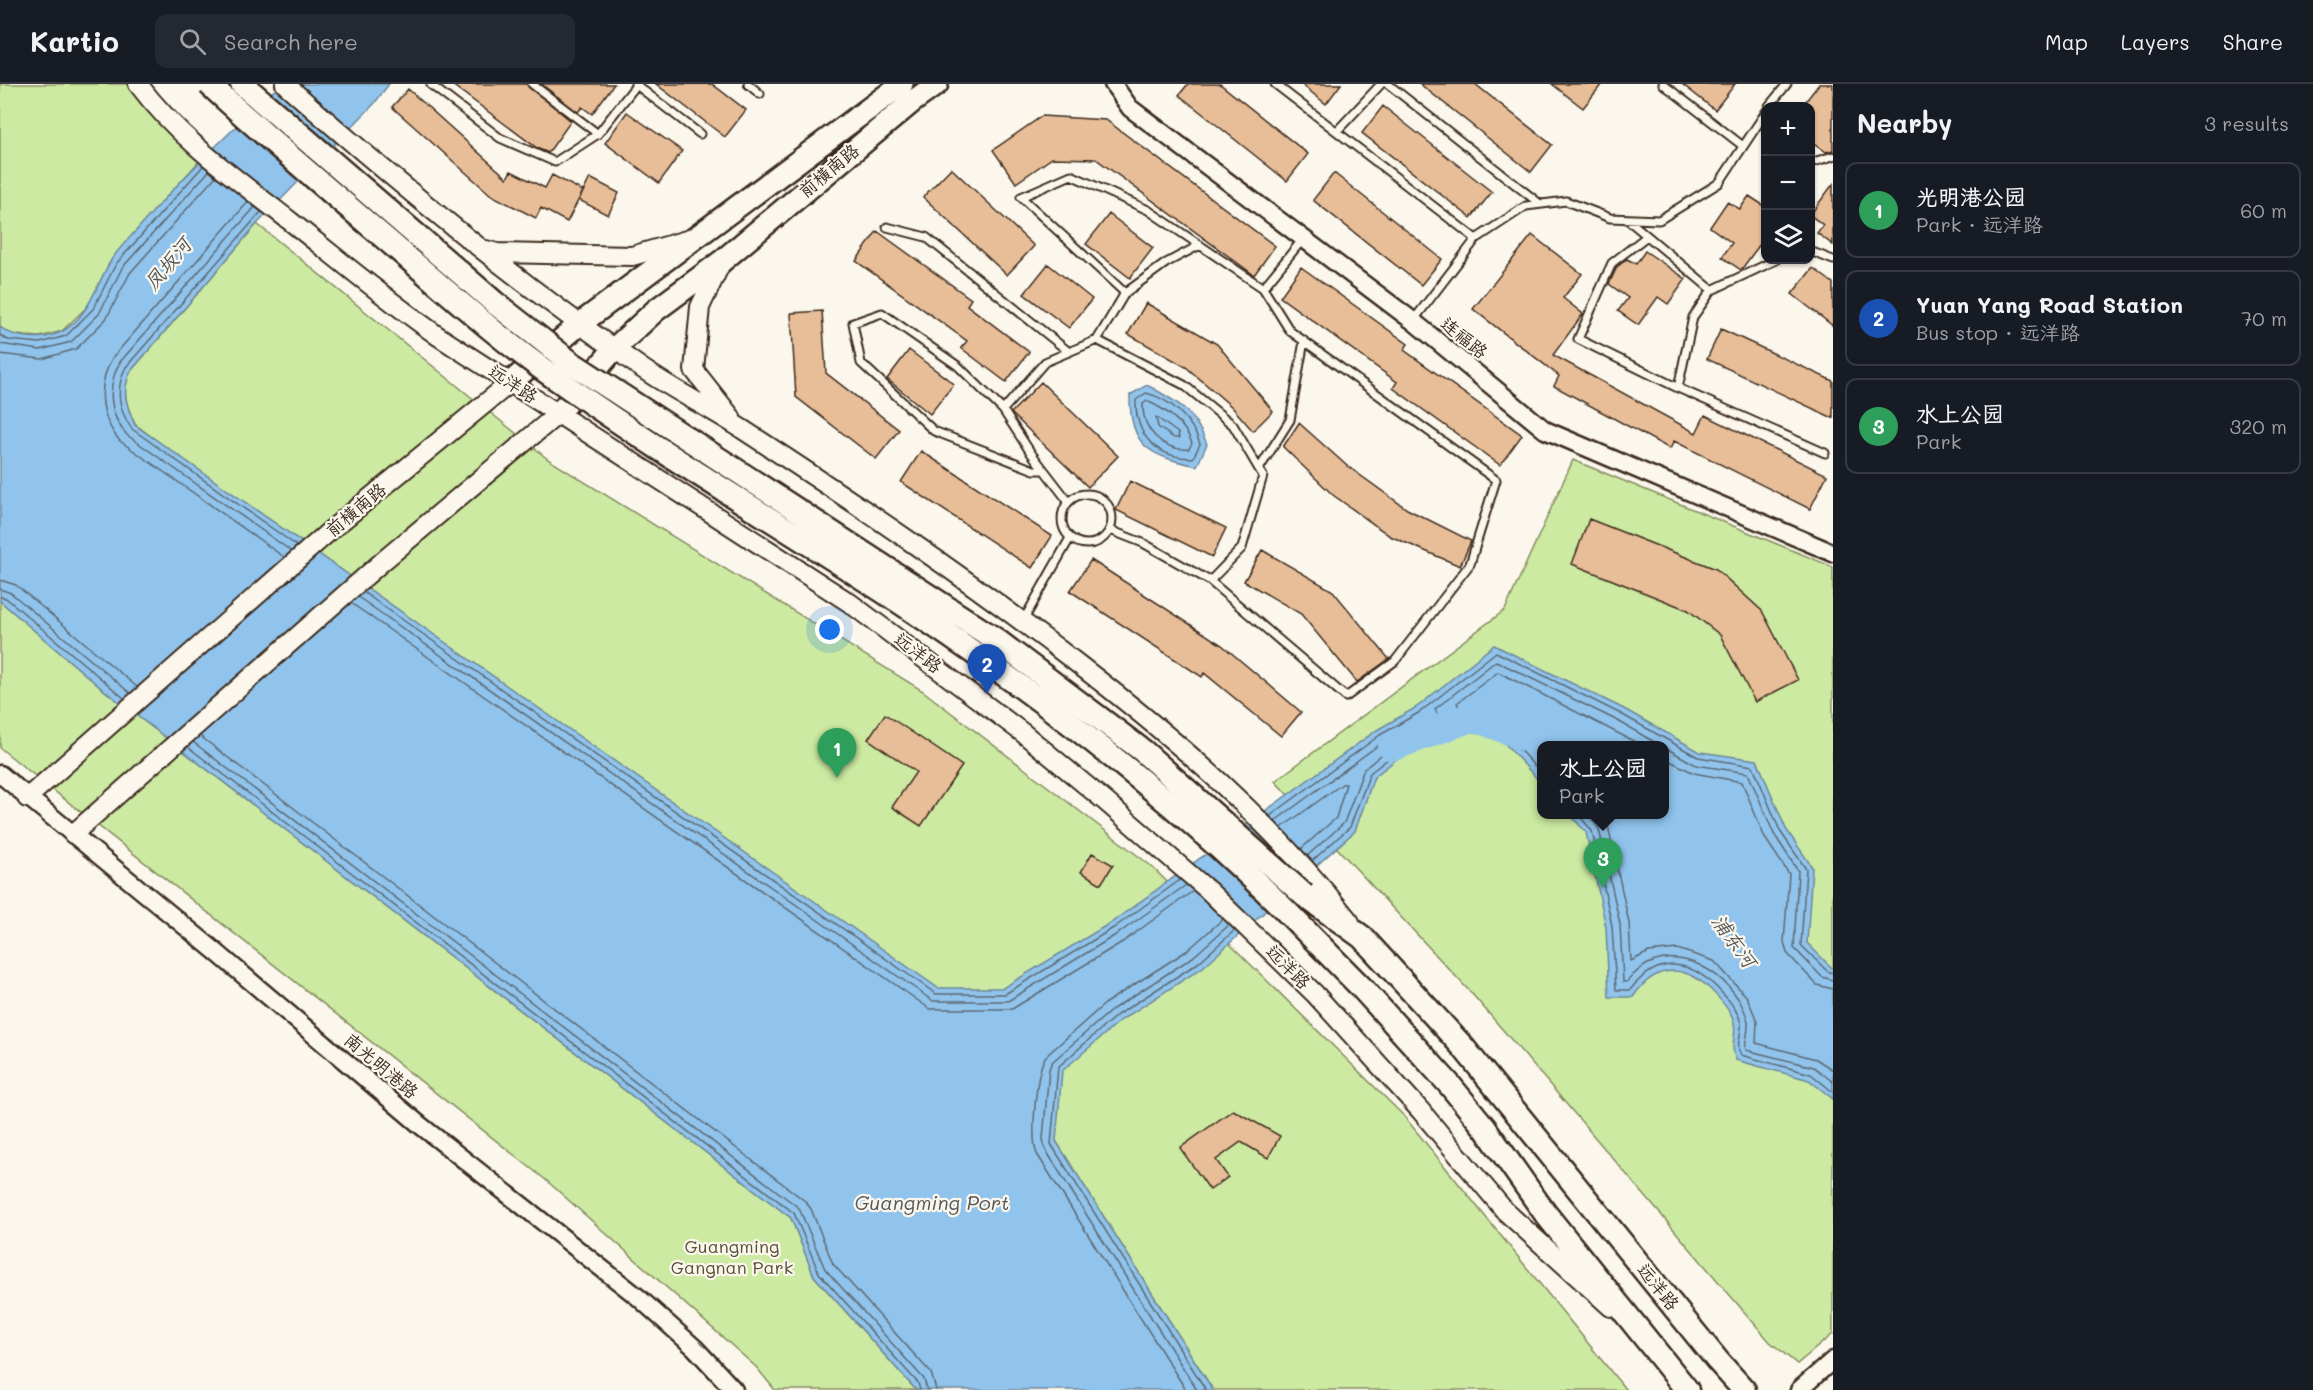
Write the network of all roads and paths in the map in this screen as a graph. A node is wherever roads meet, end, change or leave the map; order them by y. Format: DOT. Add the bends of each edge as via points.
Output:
graph roads {
  1 [pos="138,84"];
  2 [pos="209,84"];
  3 [pos="243,84"];
  4 [pos="285,84"];
  5 [pos="532,84"];
  6 [pos="636,84"];
  7 [pos="748,84"];
  8 [pos="902,84"];
  9 [pos="937,84"];
  10 [pos="1113,84"];
  11 [pos="1275,84"];
  12 [pos="1381,84"];
  13 [pos="1388,84"];
  14 [pos="1663,84"];
  15 [pos="1787,84"];
  16 [pos="431,85"];
  17 [pos="760,94"];
  18 [pos="1772,102"];
  19 [pos="1761,119"];
  20 [pos="1337,132"];
  21 [pos="598,134"];
  22 [pos="700,134"];
  23 [pos="1743,146"];
  24 [pos="1833,156"];
  25 [pos="1815,161"];
  26 [pos="1540,204"];
  27 [pos="1627,219"];
  28 [pos="887,227"];
  29 [pos="1647,236"];
  30 [pos="697,237"];
  31 [pos="1304,237"];
  32 [pos="1476,239"];
  33 [pos="1200,245"];
  34 [pos="482,249"];
  35 [pos="1815,253"];
  36 [pos="1833,260"];
  37 [pos="722,261"];
  38 [pos="1767,264"];
  39 [pos="1263,288"];
  40 [pos="1712,290"];
  41 [pos="1125,293"];
  42 [pos="1413,321"];
  43 [pos="581,323"];
  44 [pos="1097,340"];
  45 [pos="1304,341"];
  46 [pos="615,348"];
  47 [pos="1069,352"];
  48 [pos="510,383"];
  49 [pos="1678,387"];
  50 [pos="1003,410"];
  51 [pos="559,413"];
  52 [pos="740,428"];
  53 [pos="1825,453"];
  54 [pos="1259,469"];
  55 [pos="1044,470"];
  56 [pos="1068,501"];
  57 [pos="1110,530"];
  58 [pos="1070,538"];
  59 [pos="1833,554"];
  60 [pos="1210,581"];
  61 [pos="1023,621"];
  62 [pos="0,774"];
  63 [pos="27,798"];
  64 [pos="73,834"];
  65 [pos="1310,886"];
  66 [pos="1647,1339"];
  67 [pos="1833,1360"];
  68 [pos="734,1390"];
  69 [pos="1687,1390"];
  70 [pos="1744,1390"];
  71 [pos="1799,1390"];
  1 -- 48 [label="main road, 远洋路" via="200,152 398,308"];
  2 -- 66 [label="highway, 远洋路, bridge" via="471,312 556,379 911,610 1056,711 1197,827 1368,994 1449,1084 1545,1213"];
  3 -- 65 [label="highway, bridge" via="495,303 570,362 995,639 1143,751"];
  4 -- 34 [label="main road, 远洋路"];
  5 -- 21 [label="lane"];
  6 -- 21 [label="lane"];
  6 -- 22 [label="lane"];
  7 -- 17 [label="lane"];
  8 -- 30 [label="main road, 前横南路"];
  9 -- 37 [label="main road, 前横南路"];
  10 -- 31 [label="street, 连福路" via="1130,108"];
  11 -- 20 [label="lane"];
  12 -- 20 [label="lane"];
  13 -- 26 [label="lane"];
  14 -- 23 [label="lane"];
  15 -- 18 [label="lane"];
  16 -- 21 [label="lane" via="501,138 555,162"];
  19 -- 23 [label="lane"];
  20 -- 32 [label="lane"];
  23 -- 27 [label="lane" via="1719,183 1659,220"];
  24 -- 25 [label="lane"];
  26 -- 27 [label="lane" via="1566,201 1610,218"];
  26 -- 32 [label="lane" via="1526,206"];
  27 -- 29 [label="lane"];
  28 -- 47 [label="lane" via="926,237"];
  29 -- 40 [label="lane"];
  29 -- 49 [label="lane" via="1612,263 1578,339"];
  30 -- 34 [label="main road, 前横南路" via="632,256 498,253"];
  30 -- 43 [label="main road, 前横南路"];
  31 -- 39 [label="lane"];
  31 -- 42 [label="street, 连福路"];
  32 -- 42 [label="lane"];
  33 -- 39 [label="lane"];
  33 -- 41 [label="lane" via="1166,263"];
  33 -- 41 [label="lane" via="1148,210 1071,175 1021,197"];
  34 -- 43 [label="main road, 远洋路"];
  35 -- 36 [label="lane"];
  37 -- 46 [label="main road, 前横南路" via="656,310"];
  37 -- 52 [label="main road, 前横南路" via="700,307 694,370"];
  38 -- 40 [label="lane"];
  39 -- 45 [label="lane" via="1290,331"];
  40 -- 49 [label="lane" via="1693,317"];
  41 -- 44 [label="lane"];
  42 -- 59 [label="street, 连福路" via="1545,430"];
  43 -- 46 [label="main road, 远洋路"];
  43 -- 48 [label="main road, 前横南路"];
  44 -- 47 [label="lane"];
  44 -- 54 [label="lane" via="1184,385 1217,411 1233,425"];
  45 -- 54 [label="lane" via="1290,420"];
  45 -- 60 [label="lane" via="1496,480 1470,564 1395,661 1346,697"];
  46 -- 51 [label="main road, 前横南路"];
  46 -- 52 [label="main road, 远洋路"];
  47 -- 50 [label="lane" via="1045,362"];
  48 -- 51 [label="main road, 远洋路"];
  48 -- 63 [label="main road, 前横南路" via="332,529"];
  49 -- 53 [label="lane"];
  50 -- 55 [label="lane"];
  50 -- 55 [label="lane" via="958,366 882,313 853,324 861,363 934,431 1034,470"];
  51 -- 64 [label="main road, 前横南路" via="383,561"];
  51 -- 66 [label="main road, 远洋路" via="888,630 1023,733 1171,856 1255,934 1369,1052 1504,1212"];
  52 -- 61 [label="main road, 远洋路"];
  54 -- 60 [label="lane" via="1263,476 1242,548"];
  55 -- 56 [label="lane"];
  56 -- 57 [label="lane" via="1082,494 1098,496 1109,507"];
  56 -- 58 [label="lane" via="1062,524"];
  57 -- 58 [label="lane" via="1092,544"];
  57 -- 60 [label="lane" via="1143,543"];
  58 -- 61 [label="lane"];
  61 -- 65 [label="main road, 远洋路" via="1139,711 1236,795"];
  62 -- 63 [label="street, 南光明港路"];
  63 -- 64 [label="street, 南光明港路"];
  64 -- 68 [label="street, 南光明港路" via="420,1125 638,1297 695,1348"];
  65 -- 70 [label="highway, 远洋路" via="1463,1047"];
  66 -- 69 [label="highway, 远洋路"];
  67 -- 71 [label="street"];
}
